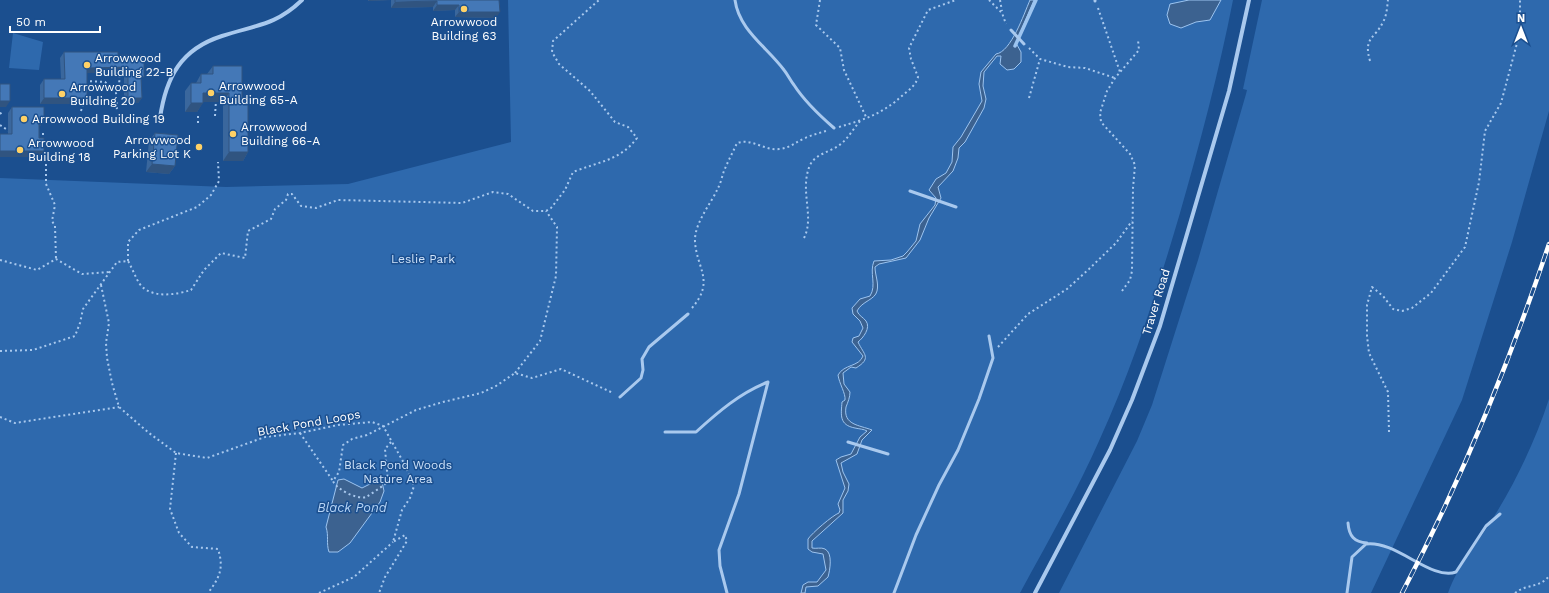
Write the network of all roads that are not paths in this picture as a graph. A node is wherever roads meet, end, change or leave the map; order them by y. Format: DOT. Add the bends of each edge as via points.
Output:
graph roads {
  1 [pos="302,0"];
  2 [pos="736,0"];
  3 [pos="1249,0"];
  4 [pos="1011,30"];
  5 [pos="1024,44"];
  6 [pos="160,118"];
  7 [pos="834,128"];
  8 [pos="910,191"];
  9 [pos="956,207"];
  10 [pos="688,314"];
  11 [pos="989,336"];
  12 [pos="620,396"];
  13 [pos="665,432"];
  14 [pos="848,442"];
  15 [pos="888,454"];
  16 [pos="1500,514"];
  17 [pos="1348,523"];
  18 [pos="1373,543"];
  19 [pos="727,593"];
  20 [pos="894,593"];
  21 [pos="1035,593"];
  22 [pos="1347,593"];
  1 -- 6 [label="street" via="270,23 217,37 196,48 170,78 164,92"];
  2 -- 7 [label="lane" via="742,22 784,69 813,109"];
  3 -- 21 [label="street, Traver Road" via="1229,91 1160,326 1110,450"];
  4 -- 5 [label="lane"];
  8 -- 9 [label="lane"];
  10 -- 12 [label="lane" via="654,342 642,358 641,378"];
  11 -- 20 [label="lane" via="992,354 988,375 961,443 916,535"];
  13 -- 19 [label="lane" via="696,432 722,408 768,382 739,494 719,550"];
  14 -- 15 [label="lane"];
  16 -- 18 [label="lane" via="1486,526 1456,572 1449,574 1408,558 1395,549"];
  17 -- 18 [label="lane" via="1352,537 1359,542"];
  18 -- 22 [label="lane" via="1362,546 1352,556"];
}
